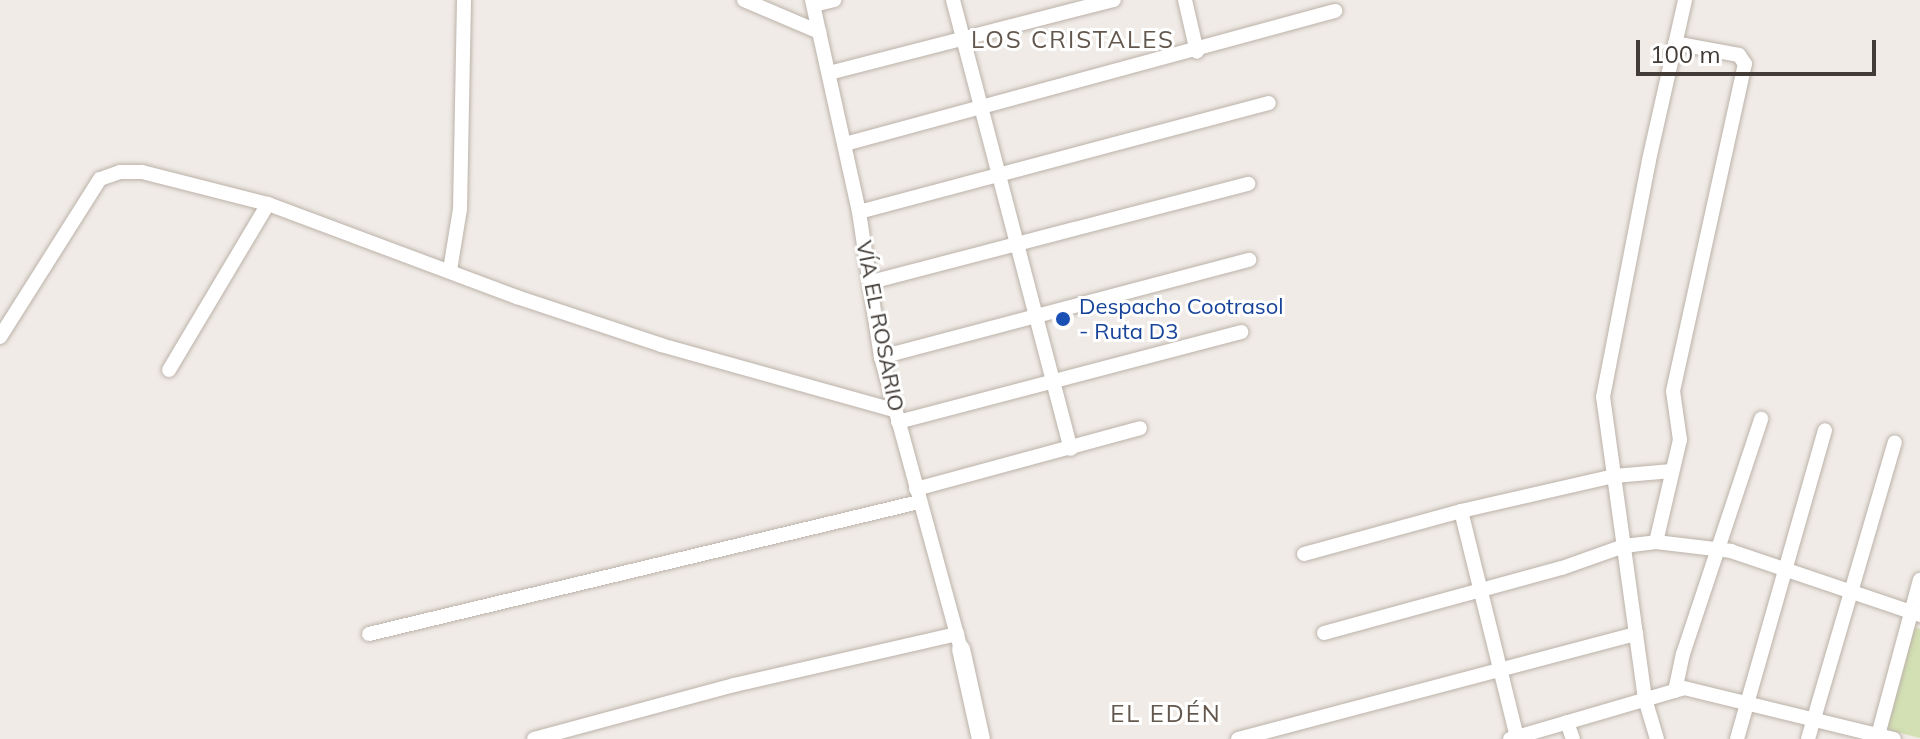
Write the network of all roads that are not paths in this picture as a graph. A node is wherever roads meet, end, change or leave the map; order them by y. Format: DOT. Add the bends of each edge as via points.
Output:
graph roads {
  1 [pos="464,0"];
  2 [pos="744,0"];
  3 [pos="834,0"];
  4 [pos="953,0"];
  5 [pos="1114,0"];
  6 [pos="1185,0"];
  7 [pos="1685,0"];
  8 [pos="813,2"];
  9 [pos="1070,6"];
  10 [pos="1335,11"];
  11 [pos="819,32"];
  12 [pos="964,40"];
  13 [pos="1675,43"];
  14 [pos="1197,52"];
  15 [pos="829,73"];
  16 [pos="1269,103"];
  17 [pos="981,108"];
  18 [pos="845,144"];
  19 [pos="997,175"];
  20 [pos="1248,184"];
  21 [pos="268,204"];
  22 [pos="859,212"];
  23 [pos="1017,244"];
  24 [pos="1249,260"];
  25 [pos="450,270"];
  26 [pos="871,282"];
  27 [pos="1037,317"];
  28 [pos="1241,332"];
  29 [pos="0,337"];
  30 [pos="881,357"];
  31 [pos="169,370"];
  32 [pos="1054,384"];
  33 [pos="896,416"];
  34 [pos="1761,419"];
  35 [pos="1140,428"];
  36 [pos="1825,430"];
  37 [pos="1895,442"];
  38 [pos="1071,449"];
  39 [pos="1672,471"];
  40 [pos="1614,476"];
  41 [pos="918,496"];
  42 [pos="1461,511"];
  43 [pos="1656,542"];
  44 [pos="1624,546"];
  45 [pos="1719,549"];
  46 [pos="1304,554"];
  47 [pos="1787,570"];
  48 [pos="1920,580"];
  49 [pos="1479,591"];
  50 [pos="1849,591"];
  51 [pos="1915,613"];
  52 [pos="1324,633"];
  53 [pos="369,634"];
  54 [pos="1636,634"];
  55 [pos="959,642"];
  56 [pos="1500,669"];
  57 [pos="1675,691"];
  58 [pos="1645,699"];
  59 [pos="1744,704"];
  60 [pos="1811,721"];
  61 [pos="1567,722"];
  62 [pos="1877,737"];
  63 [pos="1514,738"];
  64 [pos="534,739"];
  65 [pos="981,739"];
  66 [pos="1238,739"];
  67 [pos="1573,739"];
  68 [pos="1657,739"];
  69 [pos="1737,739"];
  70 [pos="1808,739"];
  71 [pos="1894,739"];
  1 -- 25 [label="street" via="460,209"];
  2 -- 11 [label="street"];
  3 -- 8 [label="street"];
  4 -- 12 [label="street"];
  5 -- 9 [label="street"];
  6 -- 14 [label="street"];
  7 -- 13 [label="street"];
  8 -- 11 [label="street, VÍA EL ROSARIO"];
  9 -- 12 [label="street"];
  10 -- 14 [label="street"];
  11 -- 15 [label="street, VÍA EL ROSARIO"];
  12 -- 15 [label="street"];
  12 -- 17 [label="street"];
  13 -- 39 [label="street" via="1739,55 1745,64 1673,391 1680,440"];
  13 -- 40 [label="street" via="1603,397"];
  14 -- 17 [label="street"];
  15 -- 18 [label="street, VÍA EL ROSARIO"];
  16 -- 19 [label="street"];
  17 -- 18 [label="street"];
  17 -- 19 [label="street"];
  18 -- 22 [label="street, VÍA EL ROSARIO"];
  19 -- 22 [label="street"];
  19 -- 23 [label="street"];
  20 -- 23 [label="street"];
  21 -- 25 [label="street"];
  21 -- 29 [label="street" via="142,172 100,179"];
  21 -- 31 [label="street"];
  22 -- 26 [label="street, VÍA EL ROSARIO"];
  23 -- 26 [label="street"];
  23 -- 27 [label="street"];
  24 -- 27 [label="street"];
  25 -- 33 [label="street" via="661,345"];
  26 -- 30 [label="street, VÍA EL ROSARIO"];
  27 -- 30 [label="street"];
  27 -- 32 [label="street"];
  28 -- 32 [label="street"];
  30 -- 33 [label="street, VÍA EL ROSARIO"];
  32 -- 33 [label="street"];
  32 -- 38 [label="street"];
  33 -- 41 [label="street, VÍA EL ROSARIO"];
  34 -- 45 [label="street"];
  35 -- 38 [label="street"];
  36 -- 47 [label="street"];
  37 -- 50 [label="street"];
  38 -- 41 [label="street"];
  39 -- 40 [label="street"];
  39 -- 43 [label="street"];
  40 -- 42 [label="street"];
  40 -- 44 [label="street"];
  41 -- 53 [label="street" via="700,558"];
  41 -- 55 [label="street, VÍA EL ROSARIO"];
  42 -- 46 [label="street"];
  42 -- 49 [label="street"];
  43 -- 44 [label="street"];
  43 -- 45 [label="street"];
  44 -- 49 [label="street"];
  44 -- 54 [label="street"];
  45 -- 47 [label="street"];
  45 -- 57 [label="street"];
  47 -- 50 [label="street"];
  47 -- 59 [label="street"];
  48 -- 51 [label="street"];
  49 -- 52 [label="street"];
  49 -- 56 [label="street"];
  50 -- 51 [label="street"];
  50 -- 60 [label="street"];
  51 -- 62 [label="street"];
  54 -- 56 [label="street"];
  54 -- 58 [label="street"];
  55 -- 64 [label="street" via="734,685"];
  55 -- 65 [label="street"];
  56 -- 63 [label="street"];
  56 -- 66 [label="street"];
  57 -- 58 [label="street"];
  57 -- 59 [label="street" via="1684,688"];
  58 -- 61 [label="street"];
  58 -- 68 [label="street"];
  59 -- 60 [label="street"];
  59 -- 69 [label="street"];
  60 -- 62 [label="street"];
  60 -- 70 [label="street"];
  61 -- 63 [label="street"];
  61 -- 67 [label="street"];
  62 -- 71 [label="street"];
}
